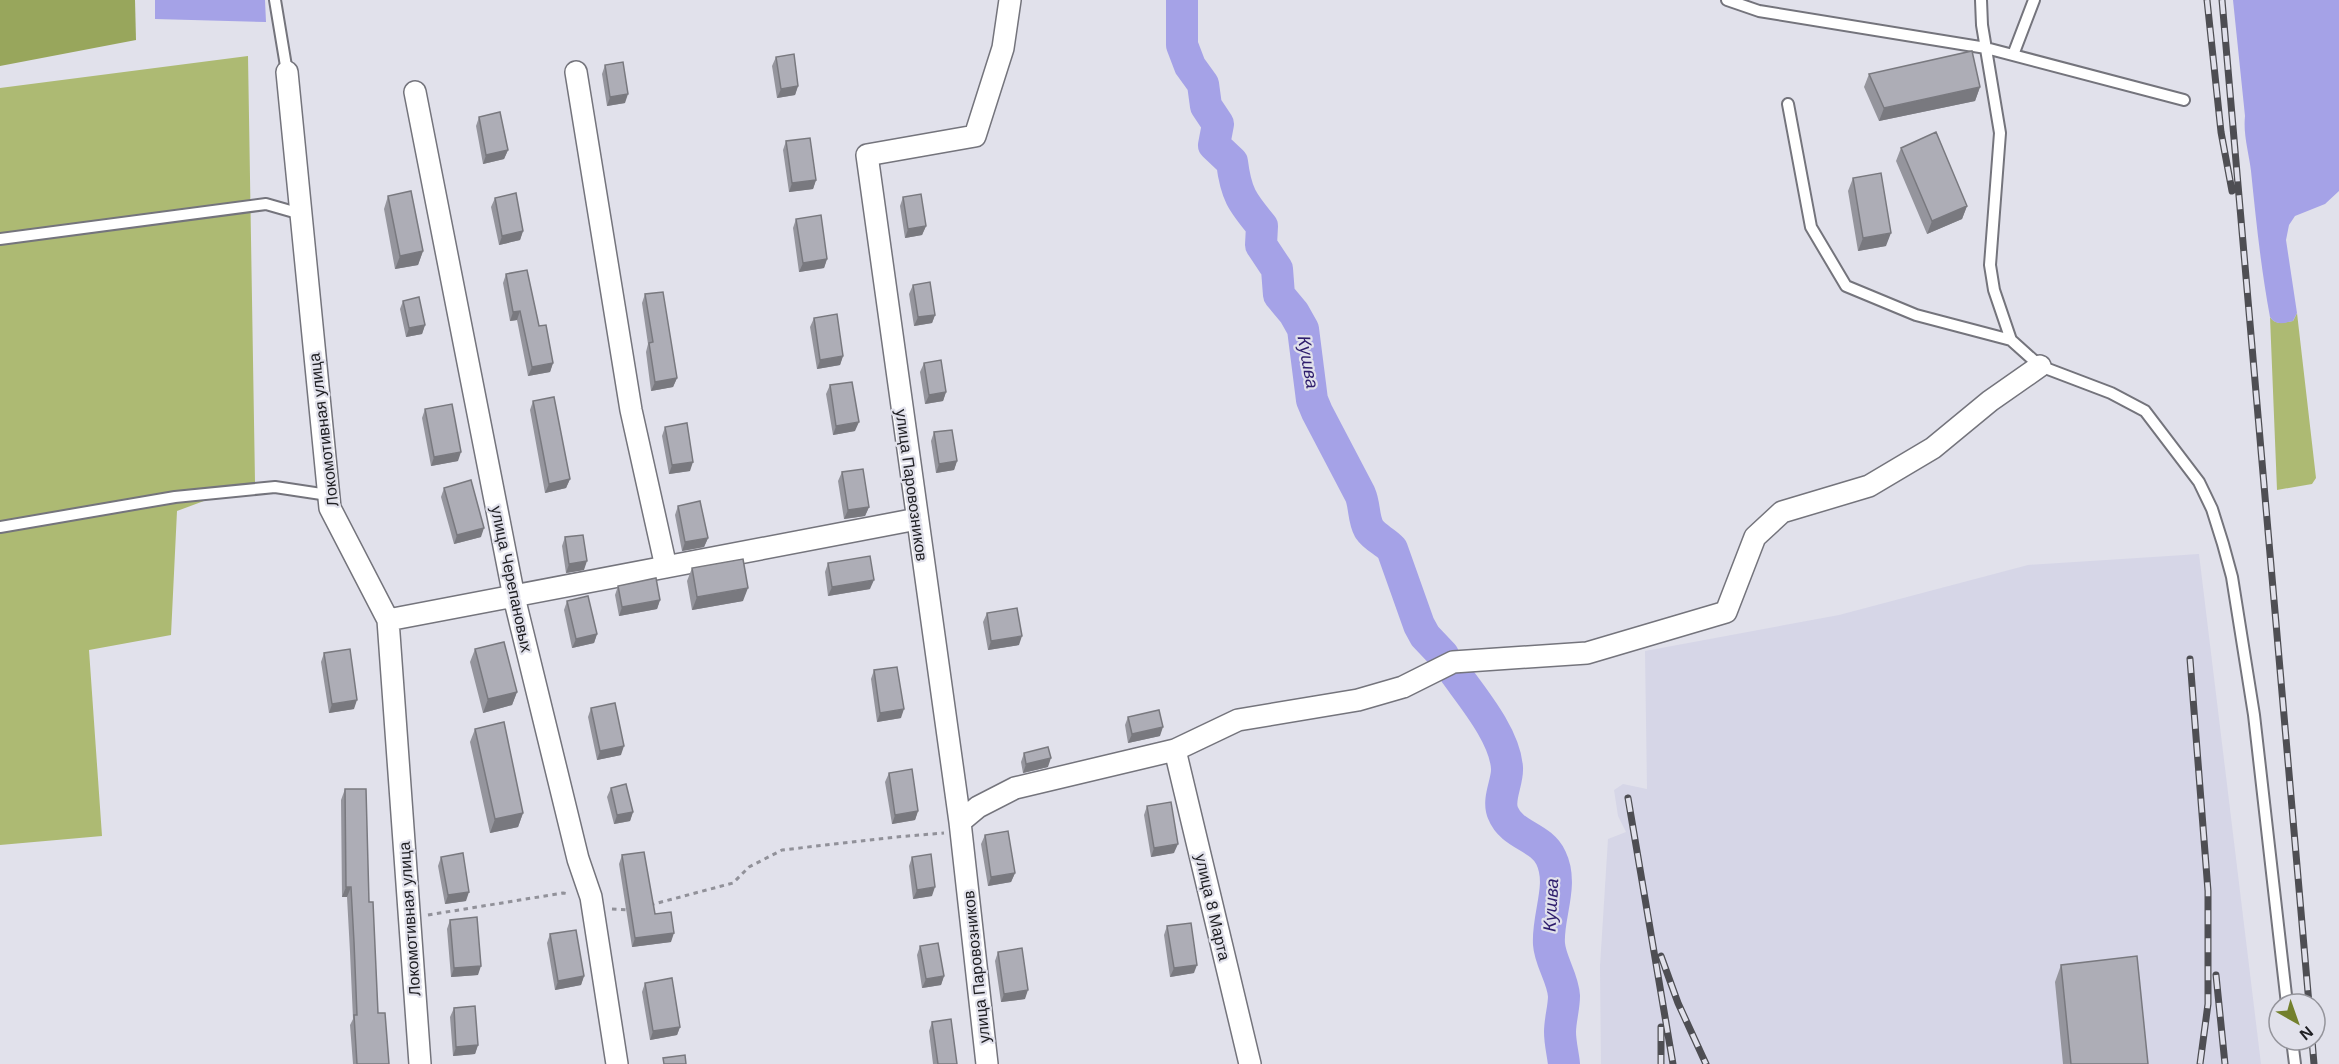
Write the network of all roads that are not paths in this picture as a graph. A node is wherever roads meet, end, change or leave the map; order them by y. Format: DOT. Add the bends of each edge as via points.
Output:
graph roads {
  1 [pos="275,0"];
  2 [pos="1010,0"];
  3 [pos="1727,0"];
  4 [pos="1982,0"];
  5 [pos="2034,0"];
  6 [pos="1986,48"];
  7 [pos="2013,55"];
  8 [pos="287,72"];
  9 [pos="576,72"];
  10 [pos="415,93"];
  11 [pos="2184,100"];
  12 [pos="1788,104"];
  13 [pos="301,214"];
  14 [pos="0,239"];
  15 [pos="2011,340"];
  16 [pos="2040,366"];
  17 [pos="328,495"];
  18 [pos="917,519"];
  19 [pos="0,527"];
  20 [pos="666,567"];
  21 [pos="514,597"];
  22 [pos="388,620"];
  23 [pos="1175,750"];
  24 [pos="960,827"];
  25 [pos="2286,992"];
  26 [pos="420,1064"];
  27 [pos="617,1064"];
  28 [pos="987,1064"];
  29 [pos="1250,1064"];
  1 -- 8 [label="lane"];
  2 -- 18 [label="street, улица Паровозников" via="1003,48 975,136 867,155"];
  3 -- 6 [label="lane" via="1759,11"];
  4 -- 6 [label="lane"];
  5 -- 7 [label="lane"];
  6 -- 7 [label="lane"];
  6 -- 15 [label="lane" via="2000,132 1990,265"];
  7 -- 11 [label="lane"];
  8 -- 13 [label="street, Локомотивная улица"];
  9 -- 20 [label="street" via="631,410"];
  10 -- 21 [label="street, улица Черепановых"];
  12 -- 15 [label="lane" via="1811,227 1846,286 1916,315"];
  13 -- 14 [label="lane" via="266,204"];
  13 -- 17 [label="street, Локомотивная улица"];
  15 -- 16 [label="lane"];
  16 -- 23 [label="street" via="1933,448 1869,486 1782,512 1755,537 1726,612 1587,653 1453,662 1402,687 1358,700 1238,720"];
  16 -- 25 [label="lane" via="2111,393 2145,411 2199,482 2212,510 2232,578 2254,715"];
  17 -- 19 [label="lane" via="275,486"];
  17 -- 22 [label="street, Локомотивная улица" via="330,508"];
  18 -- 20 [label="street"];
  18 -- 24 [label="street, улица Паровозников"];
  20 -- 21 [label="street"];
  21 -- 22 [label="street"];
  21 -- 27 [label="street, улица Черепановых" via="578,859 591,897"];
  22 -- 26 [label="street, Локомотивная улица"];
  23 -- 24 [label="street" via="1015,788 978,807"];
  23 -- 29 [label="street, улица 8 Марта"];
  24 -- 28 [label="street, улица Паровозников"];
}
